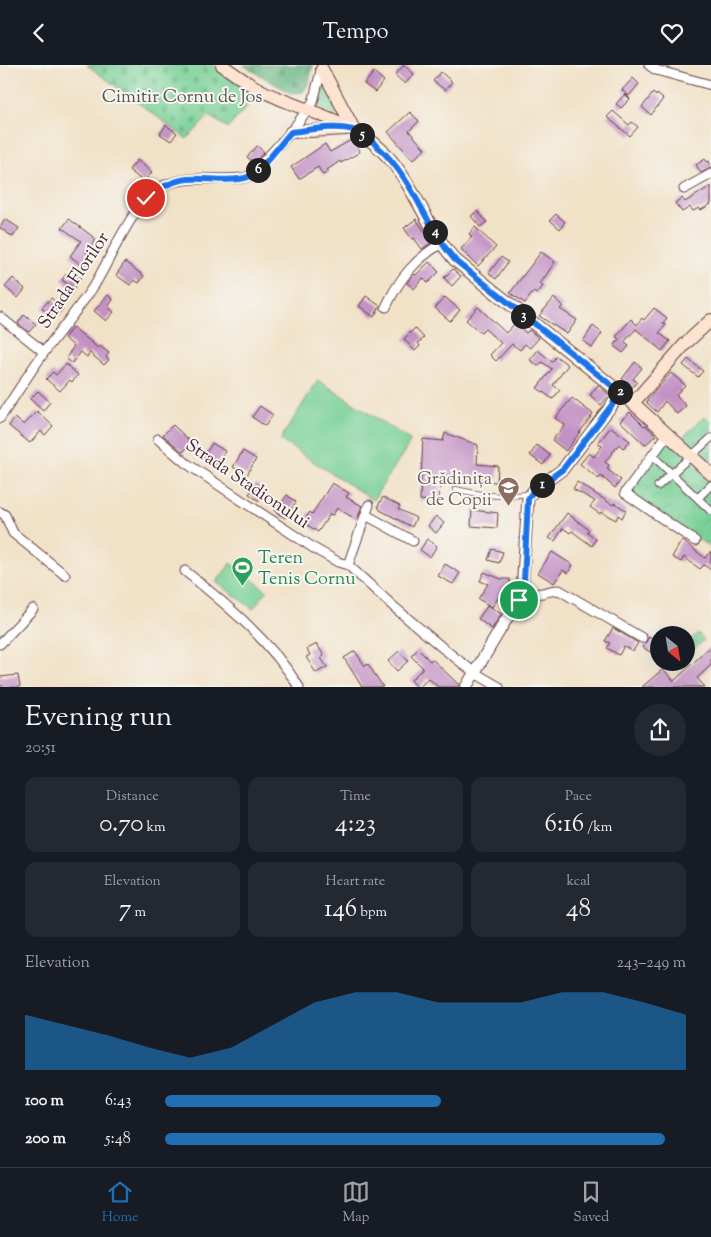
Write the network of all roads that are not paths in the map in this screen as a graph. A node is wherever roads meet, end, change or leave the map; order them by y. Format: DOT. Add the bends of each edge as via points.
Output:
graph roads {
  1 [pos="222,65"];
  2 [pos="649,65"];
  3 [pos="322,67"];
  4 [pos="711,85"];
  5 [pos="308,110"];
  6 [pos="356,131"];
  7 [pos="291,132"];
  8 [pos="711,174"];
  9 [pos="684,189"];
  10 [pos="442,243"];
  11 [pos="386,307"];
  12 [pos="0,317"];
  13 [pos="711,320"];
  14 [pos="44,352"];
  15 [pos="621,393"];
  16 [pos="633,403"];
  17 [pos="0,418"];
  18 [pos="668,434"];
  19 [pos="158,439"];
  20 [pos="710,441"];
  21 [pos="691,455"];
  22 [pos="654,457"];
  23 [pos="671,474"];
  24 [pos="711,474"];
  25 [pos="711,485"];
  26 [pos="658,486"];
  27 [pos="455,489"];
  28 [pos="530,494"];
  29 [pos="698,498"];
  30 [pos="369,505"];
  31 [pos="711,511"];
  32 [pos="0,512"];
  33 [pos="366,515"];
  34 [pos="413,541"];
  35 [pos="695,541"];
  36 [pos="348,565"];
  37 [pos="185,571"];
  38 [pos="66,575"];
  39 [pos="522,593"];
  40 [pos="33,609"];
  41 [pos="642,638"];
  42 [pos="0,644"];
  43 [pos="475,673"];
  44 [pos="299,687"];
  45 [pos="466,687"];
  46 [pos="499,687"];
  1 -- 5 [label="main road" via="263,92"];
  2 -- 4 [label="street" via="656,70"];
  3 -- 5 [label="street, Strada Florilor" via="316,95"];
  3 -- 6 [label="main road"];
  5 -- 6 [label="main road"];
  5 -- 7 [label="street, Strada Florilor"];
  6 -- 7 [label="main road"];
  6 -- 10 [label="main road" via="396,165"];
  7 -- 14 [label="street, Strada Florilor" via="251,175 238,179 173,182 146,198 91,289"];
  8 -- 9 [label="street"];
  10 -- 11 [label="street" via="420,257 406,272"];
  10 -- 15 [label="main road" via="472,275"];
  12 -- 14 [label="street"];
  13 -- 16 [label="main road"];
  14 -- 17 [label="street, Strada Florilor"];
  15 -- 16 [label="main road"];
  15 -- 28 [label="street" via="563,469"];
  16 -- 18 [label="main road"];
  18 -- 21 [label="main road"];
  18 -- 35 [label="street" via="624,493"];
  19 -- 36 [label="street, Strada Stadionului" via="186,463 238,498 315,549"];
  20 -- 21 [label="street"];
  21 -- 23 [label="street"];
  21 -- 24 [label="main road"];
  22 -- 23 [label="street"];
  23 -- 26 [label="street"];
  23 -- 29 [label="street"];
  25 -- 29 [label="street"];
  27 -- 28 [label="lane" via="508,497"];
  28 -- 39 [label="street" via="526,507"];
  29 -- 31 [label="street"];
  30 -- 33 [label="street"];
  32 -- 38 [label="street" via="5,515 13,533"];
  33 -- 34 [label="street"];
  33 -- 36 [label="street"];
  36 -- 43 [label="street, Strada Stadionului"];
  37 -- 44 [label="street" via="276,653"];
  39 -- 41 [label="street" via="559,591"];
  39 -- 43 [label="street"];
  40 -- 42 [label="street"];
  43 -- 45 [label="street"];
  43 -- 46 [label="street, Strada Stadionului"];
}
